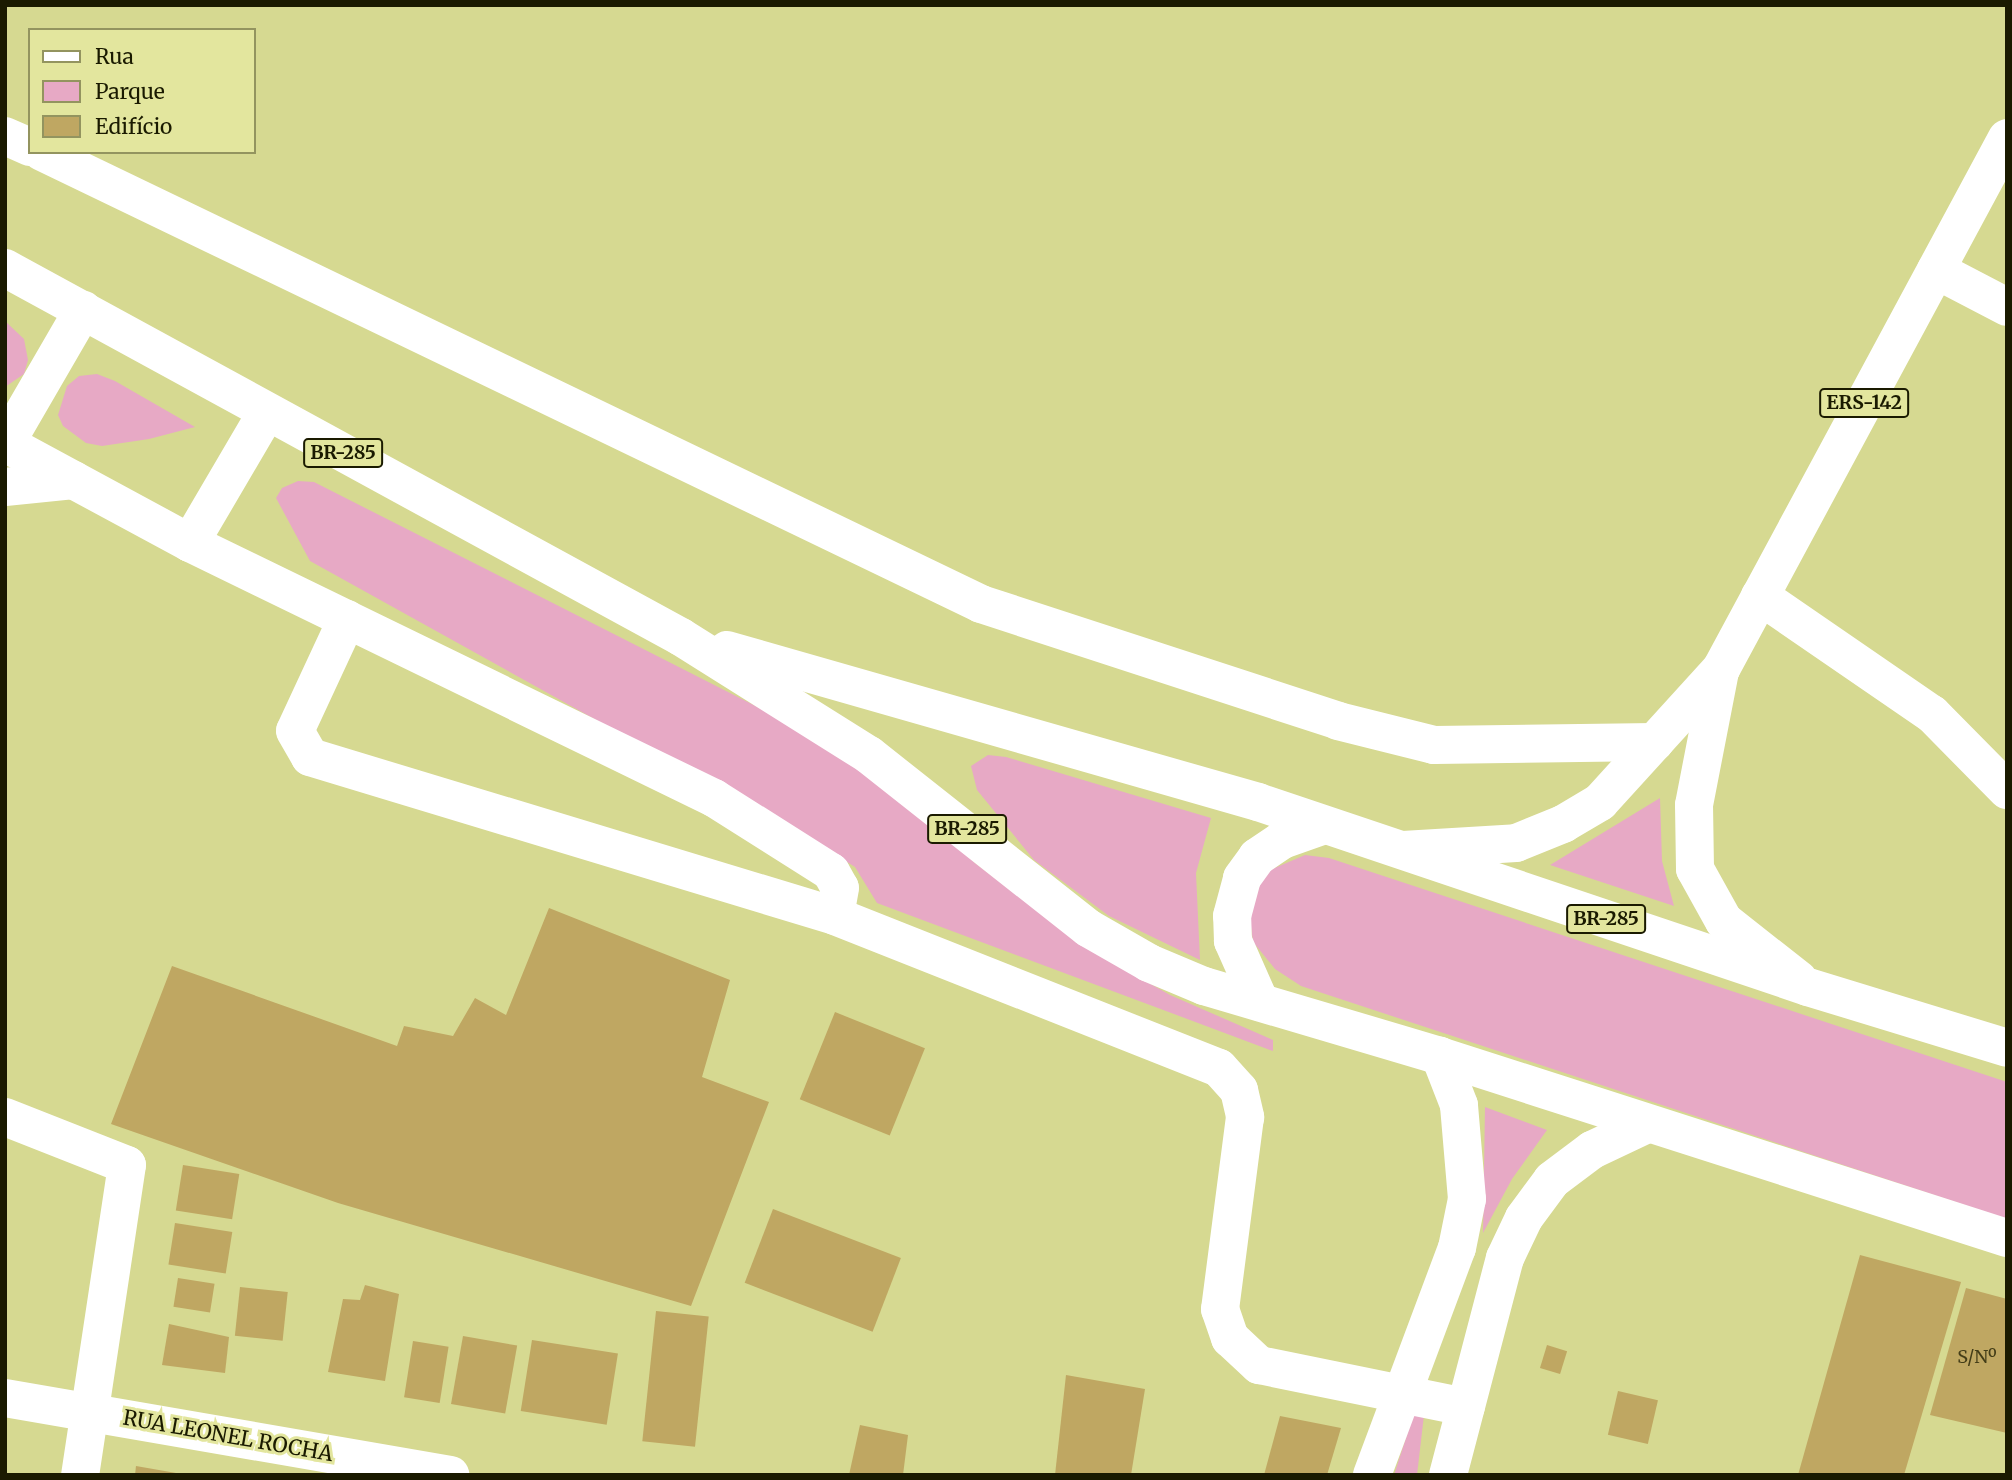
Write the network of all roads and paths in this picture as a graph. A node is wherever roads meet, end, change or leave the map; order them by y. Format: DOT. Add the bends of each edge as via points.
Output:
graph roads {
  1 [pos="5,136"];
  2 [pos="2007,138"];
  3 [pos="28,146"];
  4 [pos="45,154"];
  5 [pos="5,268"];
  6 [pos="1936,270"];
  7 [pos="2007,307"];
  8 [pos="83,310"];
  9 [pos="267,412"];
  10 [pos="6,443"];
  11 [pos="74,480"];
  12 [pos="5,487"];
  13 [pos="190,543"];
  14 [pos="1760,596"];
  15 [pos="347,619"];
  16 [pos="681,637"];
  17 [pos="1721,669"];
  18 [pos="1655,742"];
  19 [pos="2007,790"];
  20 [pos="1322,826"];
  21 [pos="1403,850"];
  22 [pos="835,916"];
  23 [pos="1808,987"];
  24 [pos="1260,1002"];
  25 [pos="2007,1048"];
  26 [pos="1440,1056"];
  27 [pos="5,1117"];
  28 [pos="1645,1125"];
  29 [pos="2007,1238"];
  30 [pos="1402,1392"];
  31 [pos="5,1398"];
  32 [pos="1466,1407"];
  33 [pos="92,1412"];
  34 [pos="440,1474"];
  35 [pos="80,1475"];
  36 [pos="1372,1475"];
  37 [pos="1448,1475"];
  1 -- 3 [label="main road"];
  2 -- 6 [label="main road, ERS-142"];
  4 -- 18 [label="main road" via="981,604 1338,721 1434,745"];
  5 -- 8 [label="main road, BR-285"];
  6 -- 7 [label="main road"];
  6 -- 14 [label="main road, ERS-142"];
  8 -- 9 [label="main road, BR-285"];
  8 -- 10 [label="main road"];
  9 -- 13 [label="main road"];
  9 -- 16 [label="main road, BR-285"];
  10 -- 11 [label="main road"];
  11 -- 12 [label="main road"];
  11 -- 13 [label="main road"];
  13 -- 15 [label="main road"];
  14 -- 17 [label="main road, ERS-142"];
  14 -- 19 [label="main road" via="1932,713"];
  15 -- 22 [label="main road" via="714,798 831,872 840,888"];
  15 -- 22 [label="main road" via="295,731 310,757"];
  16 -- 20 [label="main road, BR-285" via="1258,803"];
  16 -- 24 [label="main road, BR-285" via="918,790 1088,928 1149,963"];
  17 -- 18 [label="main road, ERS-142"];
  17 -- 23 [label="main road, ERS-142" via="1693,805 1695,869 1724,921"];
  18 -- 21 [label="main road, ERS-142" via="1600,802 1563,824 1516,843"];
  20 -- 21 [label="main road, BR-285"];
  20 -- 24 [label="main road" via="1282,840 1257,857 1242,878 1232,916 1233,941"];
  21 -- 23 [label="main road, BR-285"];
  22 -- 30 [label="main road" via="1219,1068 1239,1090 1245,1117 1220,1309 1230,1339 1259,1365"];
  23 -- 25 [label="main road, BR-285"];
  24 -- 26 [label="main road, BR-285"];
  26 -- 28 [label="main road, BR-285"];
  26 -- 30 [label="main road" via="1459,1105 1467,1199 1457,1248"];
  27 -- 33 [label="main road" via="127,1165"];
  28 -- 29 [label="main road, BR-285"];
  28 -- 32 [label="main road" via="1592,1150 1562,1173 1524,1218 1505,1258"];
  30 -- 32 [label="main road"];
  30 -- 36 [label="main road"];
  31 -- 33 [label="main road, RUA LEONEL ROCHA"];
  32 -- 37 [label="main road"];
  33 -- 34 [label="main road, RUA LEONEL ROCHA"];
  33 -- 35 [label="main road"];
}
